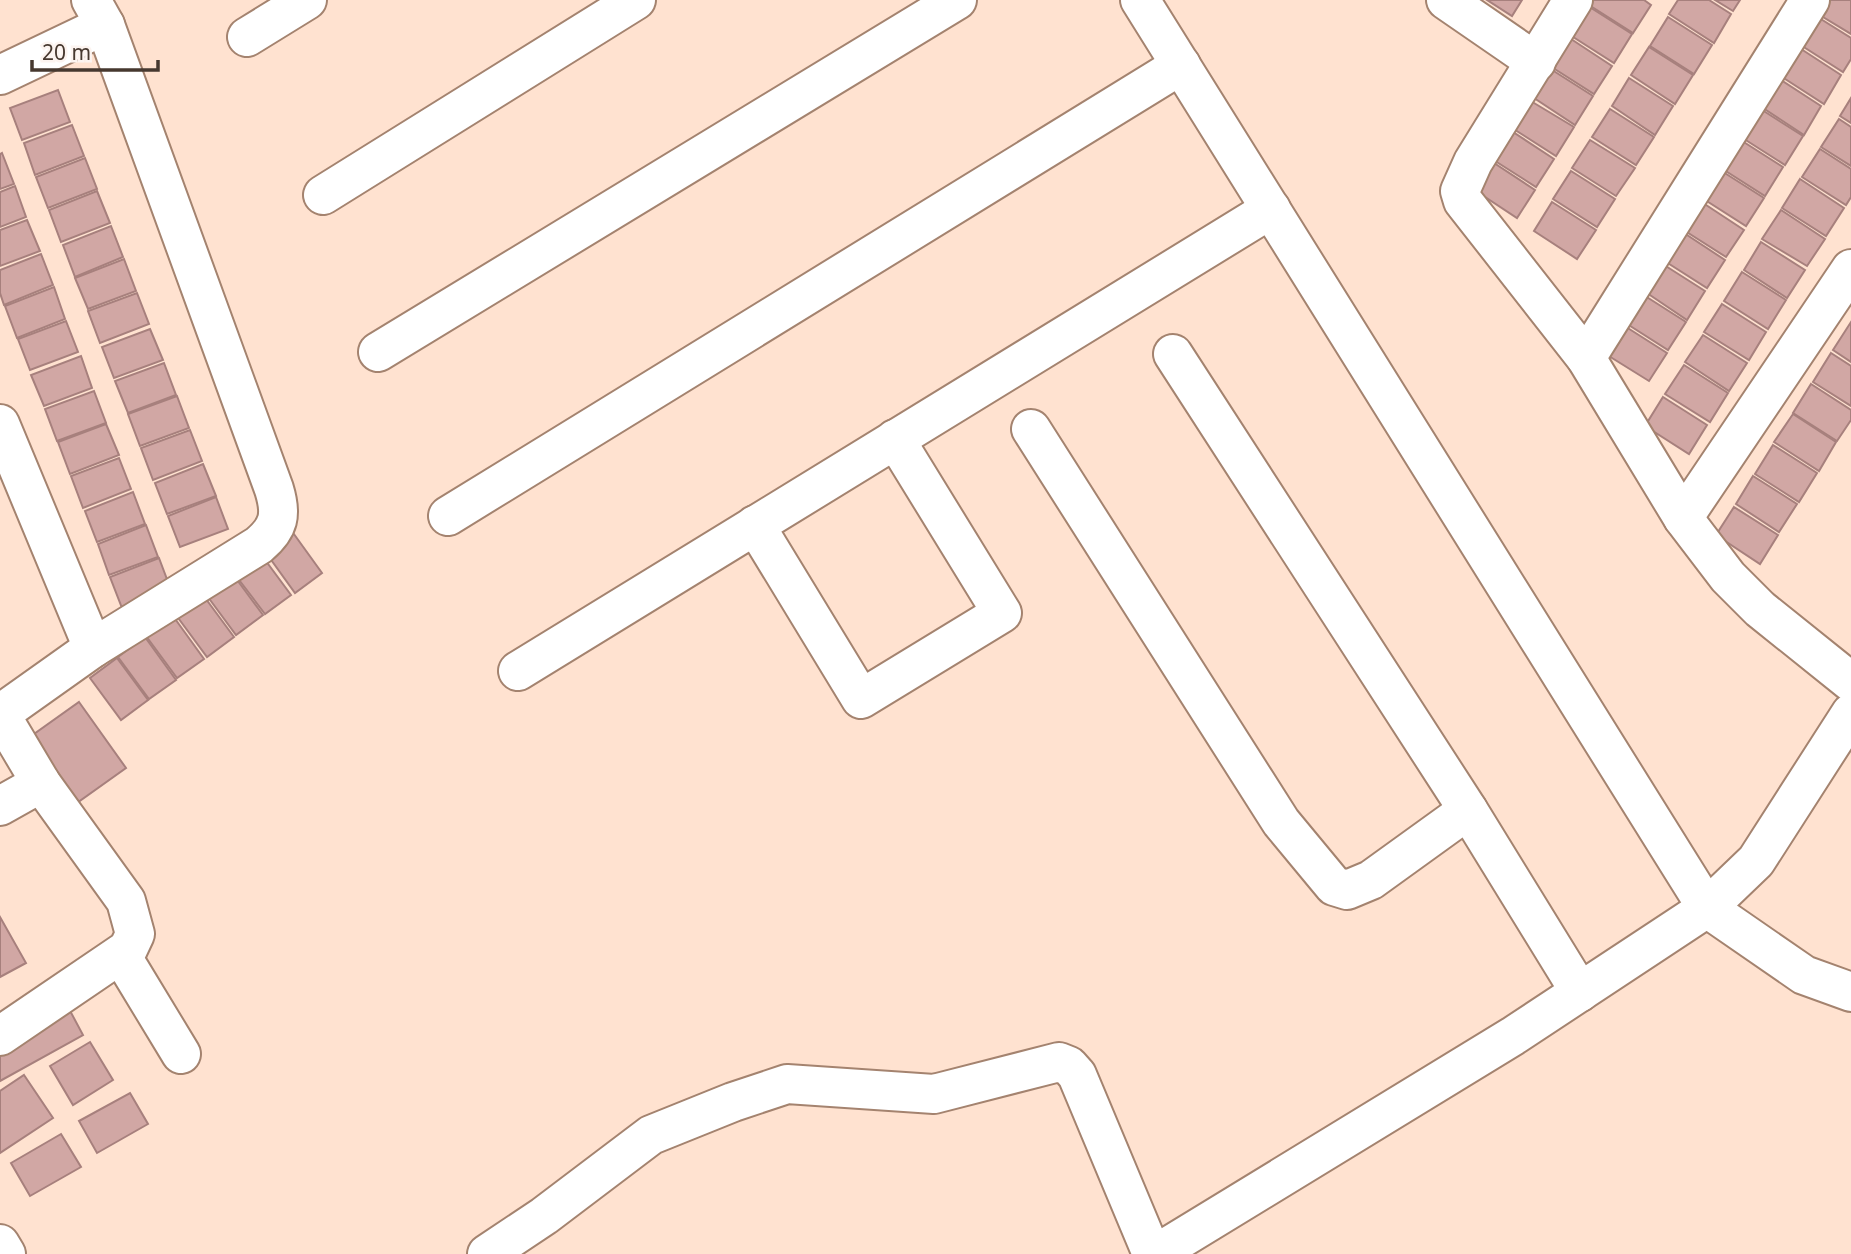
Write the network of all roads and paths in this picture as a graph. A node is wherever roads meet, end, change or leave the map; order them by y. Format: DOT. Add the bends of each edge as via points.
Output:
graph roads {
  1 [pos="307,0"];
  2 [pos="636,0"];
  3 [pos="957,0"];
  4 [pos="1140,0"];
  5 [pos="1446,0"];
  6 [pos="1573,0"];
  7 [pos="1810,0"];
  8 [pos="98,13"];
  9 [pos="247,37"];
  10 [pos="1536,62"];
  11 [pos="1181,65"];
  12 [pos="0,75"];
  13 [pos="323,195"];
  14 [pos="1271,209"];
  15 [pos="1851,269"];
  16 [pos="378,352"];
  17 [pos="1173,354"];
  18 [pos="1586,358"];
  19 [pos="0,424"];
  20 [pos="1031,429"];
  21 [pos="895,439"];
  22 [pos="448,516"];
  23 [pos="1683,518"];
  24 [pos="755,525"];
  25 [pos="93,648"];
  26 [pos="518,671"];
  27 [pos="1851,682"];
  28 [pos="1851,713"];
  29 [pos="41,783"];
  30 [pos="0,806"];
  31 [pos="1468,810"];
  32 [pos="1707,908"];
  33 [pos="121,955"];
  34 [pos="1580,992"];
  35 [pos="1851,992"];
  36 [pos="0,1036"];
  37 [pos="181,1054"];
  38 [pos="0,1244"];
  39 [pos="6,1254"];
  40 [pos="487,1254"];
  41 [pos="1154,1254"];
  1 -- 9 [label="street"];
  2 -- 13 [label="street"];
  3 -- 16 [label="street"];
  4 -- 11 [label="street"];
  5 -- 10 [label="street"];
  6 -- 10 [label="street"];
  7 -- 18 [label="street"];
  8 -- 12 [label="street"];
  8 -- 25 [label="street" via="279,507 279,521 258,545"];
  10 -- 18 [label="street" via="1473,162 1461,196"];
  11 -- 14 [label="street"];
  11 -- 22 [label="street"];
  14 -- 21 [label="street"];
  14 -- 32 [label="street"];
  15 -- 23 [label="street"];
  17 -- 31 [label="street"];
  18 -- 23 [label="street"];
  19 -- 25 [label="street"];
  20 -- 31 [label="street" via="1282,822 1334,886 1347,890 1370,880"];
  21 -- 24 [label="street"];
  21 -- 24 [label="street" via="1002,613 861,699"];
  23 -- 27 [label="street" via="1728,577 1760,609"];
  24 -- 26 [label="street"];
  25 -- 29 [label="street" via="0,714"];
  28 -- 32 [label="street" via="1756,861"];
  29 -- 30 [label="street"];
  29 -- 33 [label="street" via="126,901 135,934"];
  31 -- 34 [label="street"];
  32 -- 34 [label="street"];
  32 -- 35 [label="street" via="1804,975"];
  33 -- 36 [label="street"];
  33 -- 37 [label="street"];
  34 -- 41 [label="street"];
  38 -- 39 [label="street"];
  40 -- 41 [label="street" via="651,1135 744,1098 787,1084 934,1094 1059,1062 1077,1075"];
}
